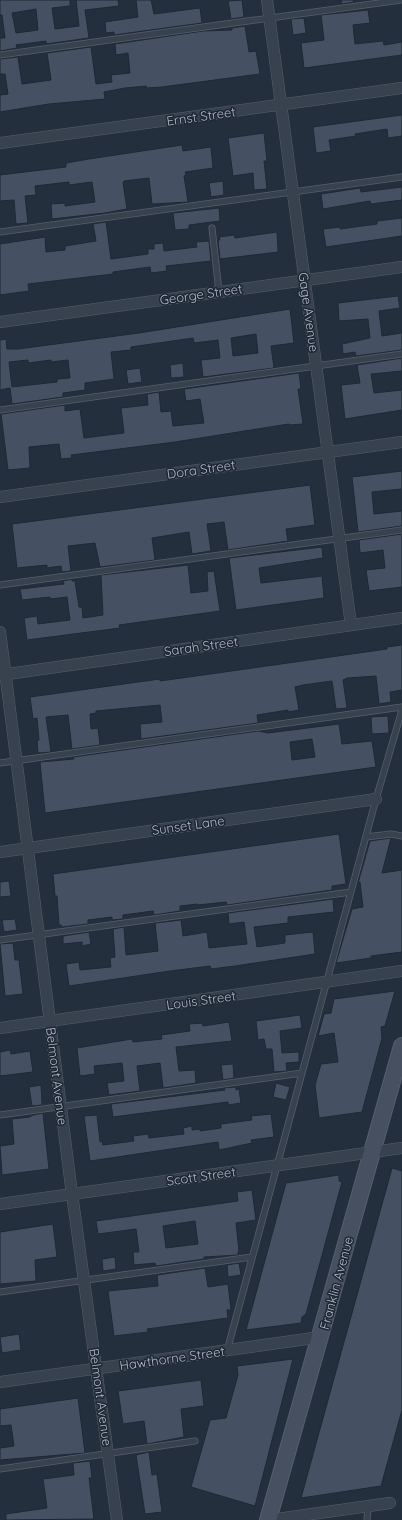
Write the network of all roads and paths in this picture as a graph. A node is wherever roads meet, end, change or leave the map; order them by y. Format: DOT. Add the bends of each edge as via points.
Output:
graph roads {
  1 [pos="267,0"];
  2 [pos="401,0"];
  3 [pos="270,18"];
  4 [pos="0,55"];
  5 [pos="402,88"];
  6 [pos="281,105"];
  7 [pos="0,143"];
  8 [pos="402,177"];
  9 [pos="293,192"];
  10 [pos="212,228"];
  11 [pos="0,232"];
  12 [pos="402,266"];
  13 [pos="305,280"];
  14 [pos="219,292"];
  15 [pos="0,322"];
  16 [pos="402,354"];
  17 [pos="316,366"];
  18 [pos="0,410"];
  19 [pos="402,442"];
  20 [pos="328,452"];
  21 [pos="0,497"];
  22 [pos="402,530"];
  23 [pos="339,539"];
  24 [pos="0,585"];
  25 [pos="402,618"];
  26 [pos="351,625"];
  27 [pos="0,632"];
  28 [pos="3,674"];
  29 [pos="402,709"];
  30 [pos="17,761"];
  31 [pos="0,763"];
  32 [pos="376,799"];
  33 [pos="402,836"];
  34 [pos="366,837"];
  35 [pos="28,848"];
  36 [pos="0,852"];
  37 [pos="351,892"];
  38 [pos="39,934"];
  39 [pos="0,940"];
  40 [pos="402,971"];
  41 [pos="326,983"];
  42 [pos="50,1021"];
  43 [pos="0,1028"];
  44 [pos="402,1046"];
  45 [pos="302,1073"];
  46 [pos="61,1107"];
  47 [pos="0,1115"];
  48 [pos="402,1148"];
  49 [pos="371,1152"];
  50 [pos="277,1166"];
  51 [pos="72,1194"];
  52 [pos="0,1204"];
  53 [pos="252,1257"];
  54 [pos="85,1280"];
  55 [pos="0,1292"];
  56 [pos="321,1337"];
  57 [pos="227,1351"];
  58 [pos="97,1369"];
  59 [pos="0,1382"];
  60 [pos="195,1441"];
  61 [pos="108,1454"];
  62 [pos="0,1469"];
  63 [pos="390,1503"];
  64 [pos="368,1506"];
  65 [pos="117,1520"];
  66 [pos="269,1520"];
  67 [pos="367,1520"];
  1 -- 3 [label="street, Gage Avenue"];
  2 -- 3 [label="lane"];
  3 -- 4 [label="lane"];
  3 -- 6 [label="street, Gage Avenue"];
  5 -- 6 [label="street, Ernst Street"];
  6 -- 7 [label="street, Ernst Street"];
  6 -- 9 [label="street, Gage Avenue"];
  8 -- 9 [label="lane"];
  9 -- 11 [label="lane"];
  9 -- 13 [label="street, Gage Avenue"];
  10 -- 14 [label="lane"];
  12 -- 13 [label="street, George Street"];
  13 -- 14 [label="street, George Street"];
  13 -- 17 [label="street, Gage Avenue"];
  14 -- 15 [label="street, George Street"];
  16 -- 17 [label="lane"];
  17 -- 18 [label="lane"];
  17 -- 20 [label="street, Gage Avenue"];
  19 -- 20 [label="street, Dora Street"];
  20 -- 21 [label="street, Dora Street"];
  20 -- 23 [label="street, Gage Avenue"];
  22 -- 23 [label="lane"];
  23 -- 24 [label="lane"];
  23 -- 26 [label="street, Gage Avenue"];
  25 -- 26 [label="street, Sarah Street"];
  26 -- 28 [label="street, Sarah Street"];
  27 -- 28 [label="street, Belmont Avenue"];
  28 -- 30 [label="street, Belmont Avenue"];
  29 -- 30 [label="lane"];
  29 -- 32 [label="lane"];
  30 -- 31 [label="lane"];
  30 -- 35 [label="street, Belmont Avenue"];
  32 -- 34 [label="lane"];
  32 -- 35 [label="street, Sunset Lane"];
  33 -- 34 [label="lane"];
  34 -- 37 [label="lane"];
  35 -- 36 [label="street, Sunset Lane"];
  35 -- 38 [label="street, Belmont Avenue"];
  37 -- 38 [label="lane"];
  37 -- 41 [label="lane"];
  38 -- 39 [label="lane"];
  38 -- 42 [label="street, Belmont Avenue"];
  40 -- 41 [label="street, Louis Street"];
  41 -- 42 [label="street, Louis Street"];
  41 -- 45 [label="lane"];
  42 -- 43 [label="street, Louis Street"];
  42 -- 46 [label="street, Belmont Avenue"];
  44 -- 49 [label="main road, Franklin Avenue"];
  45 -- 46 [label="lane"];
  45 -- 50 [label="lane"];
  46 -- 47 [label="lane"];
  46 -- 51 [label="street, Belmont Avenue"];
  48 -- 49 [label="street, Scott Street"];
  49 -- 50 [label="street, Scott Street"];
  49 -- 56 [label="main road, Franklin Avenue"];
  50 -- 51 [label="street, Scott Street"];
  50 -- 53 [label="lane"];
  51 -- 52 [label="street, Scott Street"];
  51 -- 54 [label="street, Belmont Avenue"];
  53 -- 54 [label="lane"];
  53 -- 57 [label="lane"];
  54 -- 55 [label="lane"];
  54 -- 58 [label="street, Belmont Avenue"];
  56 -- 57 [label="street, Hawthorne Street"];
  56 -- 66 [label="main road, Franklin Avenue"];
  57 -- 58 [label="street, Hawthorne Street"];
  58 -- 59 [label="street, Hawthorne Street"];
  58 -- 61 [label="street, Belmont Avenue"];
  60 -- 61 [label="lane"];
  61 -- 62 [label="lane"];
  61 -- 65 [label="street, Belmont Avenue"];
  63 -- 64 [label="street"];
  64 -- 66 [label="street"];
  64 -- 67 [label="lane"];
}
